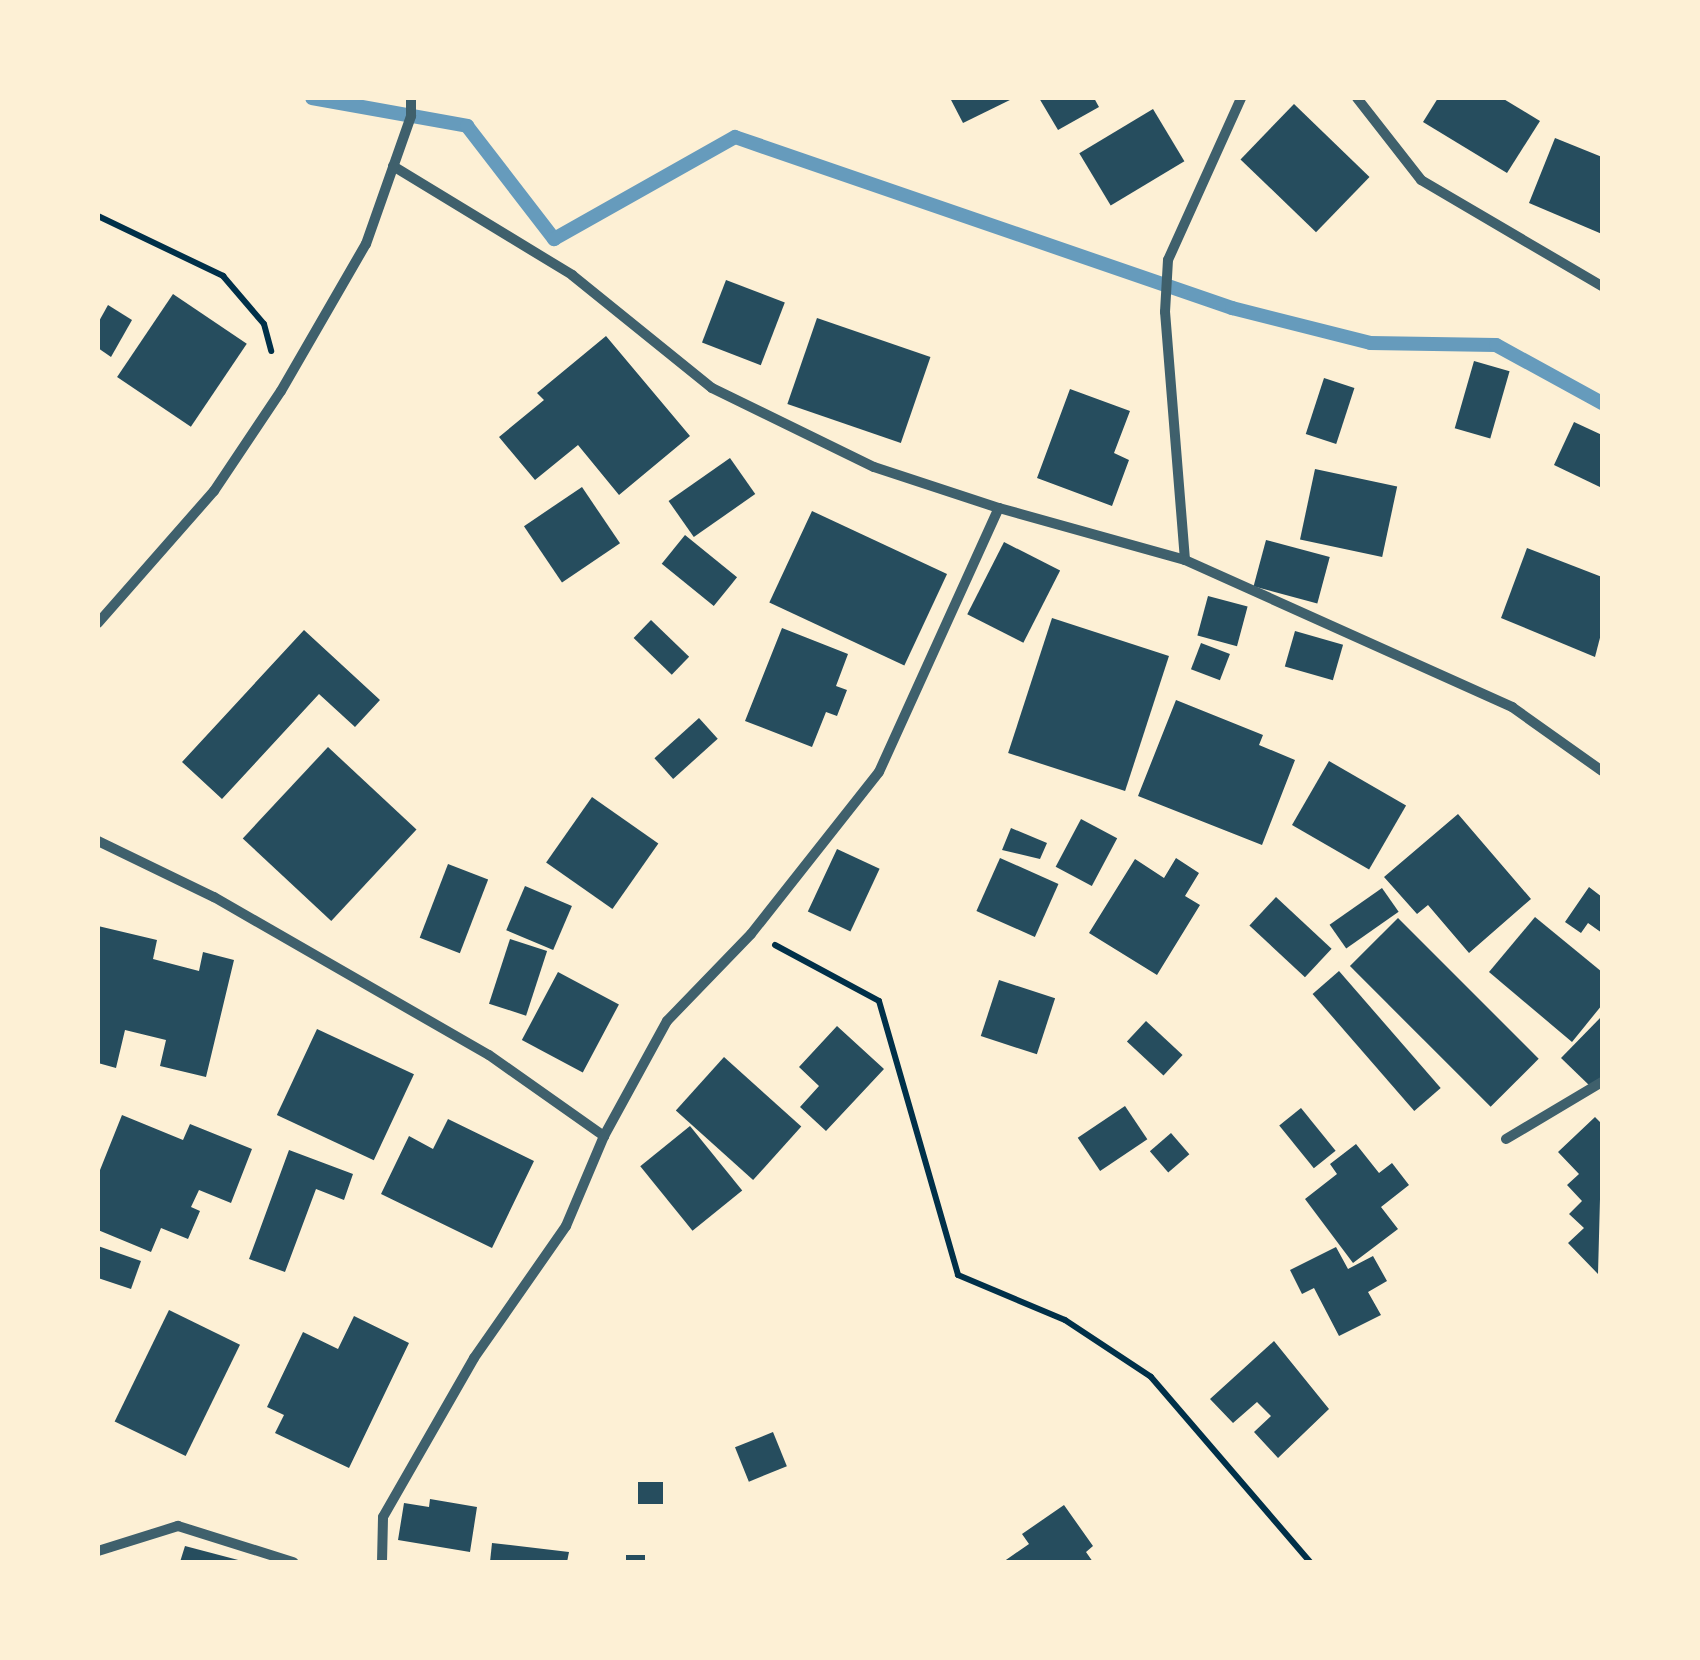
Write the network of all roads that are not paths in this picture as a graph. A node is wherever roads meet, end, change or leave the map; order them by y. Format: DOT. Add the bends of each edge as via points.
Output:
graph roads {
  1 [pos="410,98"];
  2 [pos="1240,98"];
  3 [pos="1356,98"];
  4 [pos="393,166"];
  5 [pos="1602,286"];
  6 [pos="999,508"];
  7 [pos="1185,560"];
  8 [pos="98,623"];
  9 [pos="1602,770"];
  10 [pos="98,841"];
  11 [pos="1602,1082"];
  12 [pos="604,1136"];
  13 [pos="1506,1140"];
  14 [pos="98,1551"];
  15 [pos="293,1562"];
  16 [pos="382,1562"];
  1 -- 4 [label="street" via="411,116"];
  2 -- 7 [label="street" via="1168,260 1165,312"];
  3 -- 5 [label="street" via="1421,180"];
  4 -- 6 [label="street" via="572,275 712,388 874,468"];
  4 -- 8 [label="street" via="366,244 281,391 214,491"];
  6 -- 7 [label="street"];
  6 -- 12 [label="street" via="879,772 751,934 668,1021"];
  7 -- 9 [label="street" via="1512,707"];
  10 -- 12 [label="street" via="214,897 488,1054"];
  11 -- 13 [label="street"];
  12 -- 16 [label="street" via="566,1226 474,1358 383,1517"];
  14 -- 15 [label="street" via="178,1526"];
}
